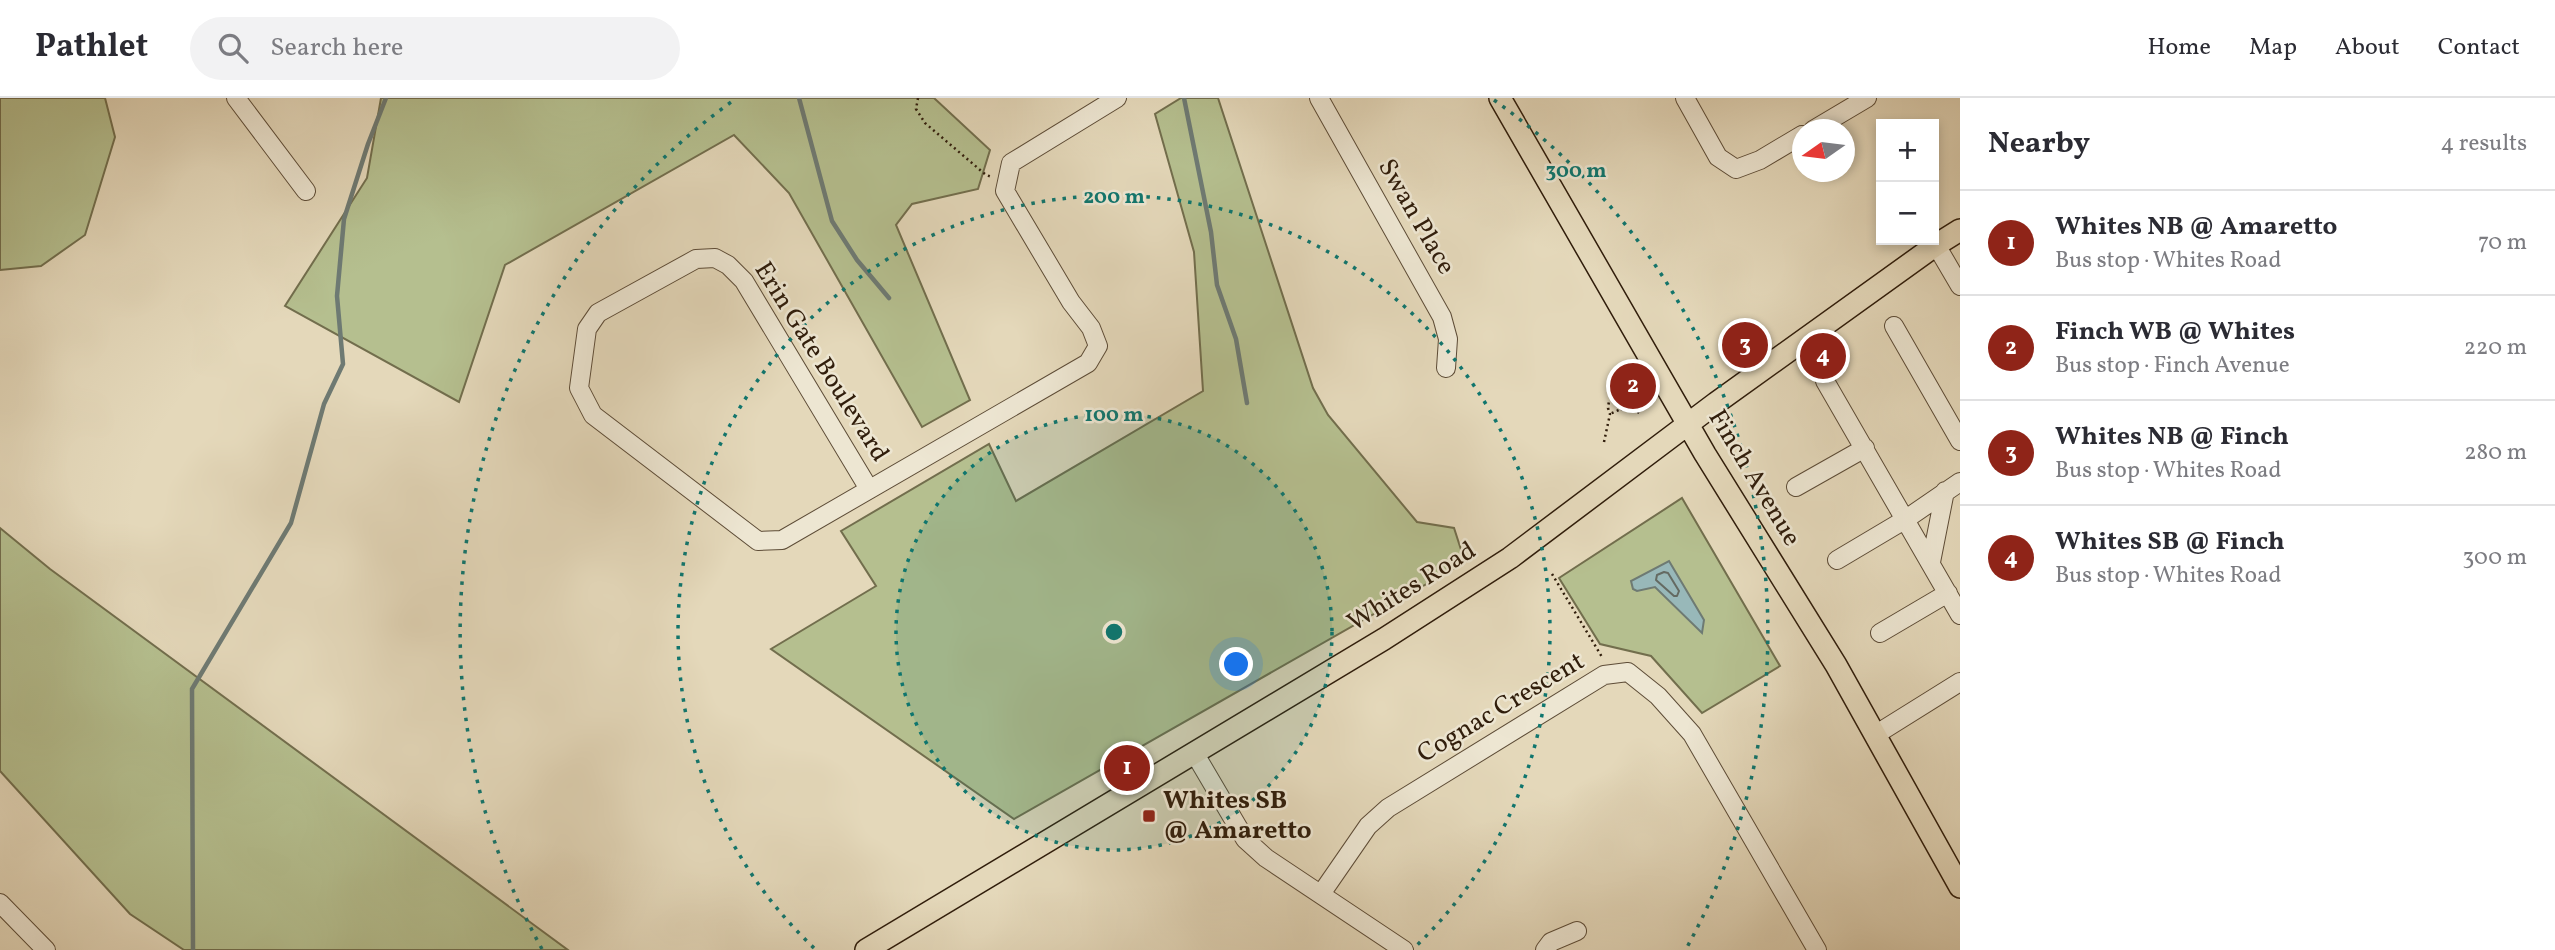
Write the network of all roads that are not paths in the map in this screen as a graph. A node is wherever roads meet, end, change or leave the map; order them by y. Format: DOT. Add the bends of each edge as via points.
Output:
graph roads {
  1 [pos="236,98"];
  2 [pos="1117,98"];
  3 [pos="1319,98"];
  4 [pos="1500,98"];
  5 [pos="1685,98"];
  6 [pos="1867,98"];
  7 [pos="1832,119"];
  8 [pos="1792,141"];
  9 [pos="306,191"];
  10 [pos="1960,230"];
  11 [pos="1939,242"];
  12 [pos="1935,245"];
  13 [pos="1937,245"];
  14 [pos="1960,286"];
  15 [pos="1894,326"];
  16 [pos="1446,368"];
  17 [pos="1825,381"];
  18 [pos="1688,425"];
  19 [pos="1960,441"];
  20 [pos="1865,448"];
  21 [pos="1796,487"];
  22 [pos="1952,487"];
  23 [pos="869,489"];
  24 [pos="1906,519"];
  25 [pos="1837,560"];
  26 [pos="1931,562"];
  27 [pos="1948,593"];
  28 [pos="1960,615"];
  29 [pos="1880,633"];
  30 [pos="1960,682"];
  31 [pos="1875,735"];
  32 [pos="1195,754"];
  33 [pos="1960,887"];
  34 [pos="1321,894"];
  35 [pos="0,903"];
  36 [pos="1577,931"];
  37 [pos="46,950"];
  38 [pos="866,950"];
  39 [pos="1404,950"];
  40 [pos="1545,950"];
  41 [pos="1817,950"];
  1 -- 9 [label="street"];
  2 -- 23 [label="street, Erin Gate Boulevard" via="1011,163 1005,181 1005,191 1091,328 1097,346 1088,363"];
  3 -- 16 [label="street, Swan Place" via="1443,317 1448,339"];
  4 -- 18 [label="main road, Finch Avenue"];
  5 -- 8 [label="street" via="1718,157 1736,169"];
  6 -- 7 [label="street"];
  10 -- 11 [label="main road, Whites Road"];
  12 -- 18 [label="main road, Whites Road"];
  13 -- 14 [label="street"];
  15 -- 19 [label="street"];
  17 -- 20 [label="street"];
  18 -- 31 [label="main road, Finch Avenue"];
  18 -- 32 [label="main road, Whites Road" via="1510,558"];
  20 -- 21 [label="street"];
  20 -- 24 [label="street"];
  22 -- 24 [label="street"];
  22 -- 26 [label="street"];
  23 -- 23 [label="street, Erin Gate Boulevard" via="744,281 728,265 715,258 696,259 598,313 587,329 579,388 593,415 758,541 782,540"];
  24 -- 25 [label="street"];
  24 -- 26 [label="street"];
  26 -- 27 [label="street"];
  27 -- 28 [label="street"];
  27 -- 29 [label="street"];
  30 -- 31 [label="street"];
  31 -- 33 [label="main road, Finch Avenue"];
  32 -- 34 [label="street" via="1245,839"];
  32 -- 38 [label="main road, Whites Road"];
  34 -- 39 [label="street"];
  34 -- 41 [label="street, Cognac Crescent" via="1368,826 1388,808 1604,675 1629,672 1692,734"];
  35 -- 37 [label="street"];
  36 -- 40 [label="street" via="1551,942"];
}
